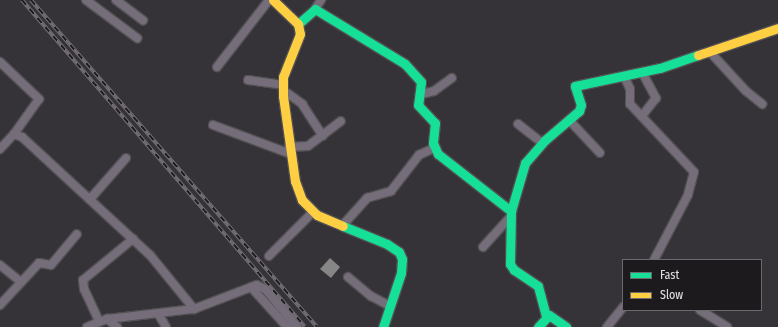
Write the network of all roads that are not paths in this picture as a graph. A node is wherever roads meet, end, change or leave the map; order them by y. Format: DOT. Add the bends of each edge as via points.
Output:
graph roads {
  1 [pos="86,0"];
  2 [pos="116,0"];
  3 [pos="269,0"];
  4 [pos="273,0"];
  5 [pos="321,0"];
  6 [pos="316,9"];
  7 [pos="143,20"];
  8 [pos="298,24"];
  9 [pos="778,28"];
  10 [pos="137,38"];
  11 [pos="710,52"];
  12 [pos="0,62"];
  13 [pos="217,67"];
  14 [pos="642,72"];
  15 [pos="624,76"];
  16 [pos="452,78"];
  17 [pos="248,80"];
  18 [pos="283,88"];
  19 [pos="422,94"];
  20 [pos="762,104"];
  21 [pos="642,116"];
  22 [pos="569,120"];
  23 [pos="341,121"];
  24 [pos="518,124"];
  25 [pos="213,125"];
  26 [pos="14,134"];
  27 [pos="323,136"];
  28 [pos="542,143"];
  29 [pos="434,148"];
  30 [pos="0,149"];
  31 [pos="290,150"];
  32 [pos="600,153"];
  33 [pos="126,158"];
  34 [pos="91,198"];
  35 [pos="313,212"];
  36 [pos="511,213"];
  37 [pos="342,226"];
  38 [pos="77,234"];
  39 [pos="133,239"];
  40 [pos="483,247"];
  41 [pos="269,256"];
  42 [pos="655,259"];
  43 [pos="0,265"];
  44 [pos="348,277"];
  45 [pos="21,282"];
  46 [pos="254,286"];
  47 [pos="0,305"];
  48 [pos="390,306"];
  49 [pos="622,308"];
  50 [pos="194,309"];
  51 [pos="702,311"];
  52 [pos="159,315"];
  53 [pos="546,316"];
  54 [pos="103,320"];
  55 [pos="87,327"];
  56 [pos="117,327"];
  57 [pos="166,327"];
  58 [pos="286,327"];
  59 [pos="296,327"];
  60 [pos="383,327"];
  61 [pos="538,327"];
  62 [pos="566,327"];
  63 [pos="607,327"];
  64 [pos="727,327"];
  1 -- 10 [label="street"];
  2 -- 7 [label="street"];
  3 -- 13 [label="street"];
  4 -- 8 [label="street"];
  5 -- 6 [label="street"];
  6 -- 8 [label="street" via="310,10"];
  6 -- 19 [label="street" via="401,61 420,82"];
  8 -- 18 [label="street" via="300,34 286,64"];
  9 -- 11 [label="street"];
  11 -- 14 [label="street"];
  11 -- 20 [label="street" via="746,91"];
  12 -- 26 [label="street" via="39,99"];
  14 -- 15 [label="street"];
  14 -- 21 [label="street" via="656,98"];
  15 -- 21 [label="street" via="630,89 628,101"];
  15 -- 22 [label="street" via="575,86 581,105"];
  16 -- 19 [label="street" via="434,91"];
  17 -- 18 [label="street"];
  18 -- 27 [label="street" via="302,104"];
  18 -- 31 [label="street"];
  19 -- 29 [label="street" via="418,105 436,127"];
  21 -- 42 [label="street" via="694,172 688,195"];
  22 -- 28 [label="street"];
  22 -- 32 [label="street"];
  23 -- 27 [label="street"];
  24 -- 28 [label="street"];
  25 -- 31 [label="street"];
  26 -- 30 [label="street"];
  26 -- 34 [label="street" via="22,137"];
  27 -- 31 [label="street" via="308,146"];
  28 -- 36 [label="street" via="521,169"];
  29 -- 36 [label="street" via="444,160"];
  29 -- 37 [label="street" via="420,155 391,191 367,198"];
  31 -- 35 [label="street" via="299,192"];
  33 -- 34 [label="street"];
  34 -- 39 [label="street"];
  35 -- 37 [label="street"];
  35 -- 41 [label="street"];
  36 -- 40 [label="street"];
  36 -- 53 [label="street" via="510,264 514,270 538,286"];
  37 -- 48 [label="street" via="387,244 401,255 401,273"];
  38 -- 45 [label="street" via="51,265 39,264"];
  39 -- 50 [label="street" via="158,263"];
  39 -- 54 [label="street" via="84,280 82,286"];
  43 -- 45 [label="street"];
  44 -- 48 [label="street" via="371,296"];
  45 -- 47 [label="street"];
  46 -- 50 [label="street"];
  46 -- 58 [label="street"];
  46 -- 59 [label="street" via="265,289"];
  48 -- 60 [label="street"];
  49 -- 63 [label="street"];
  50 -- 52 [label="street"];
  51 -- 64 [label="street"];
  52 -- 54 [label="street"];
  52 -- 57 [label="street"];
  53 -- 61 [label="street"];
  53 -- 62 [label="street" via="554,317"];
  54 -- 55 [label="street"];
  54 -- 56 [label="street"];
}
